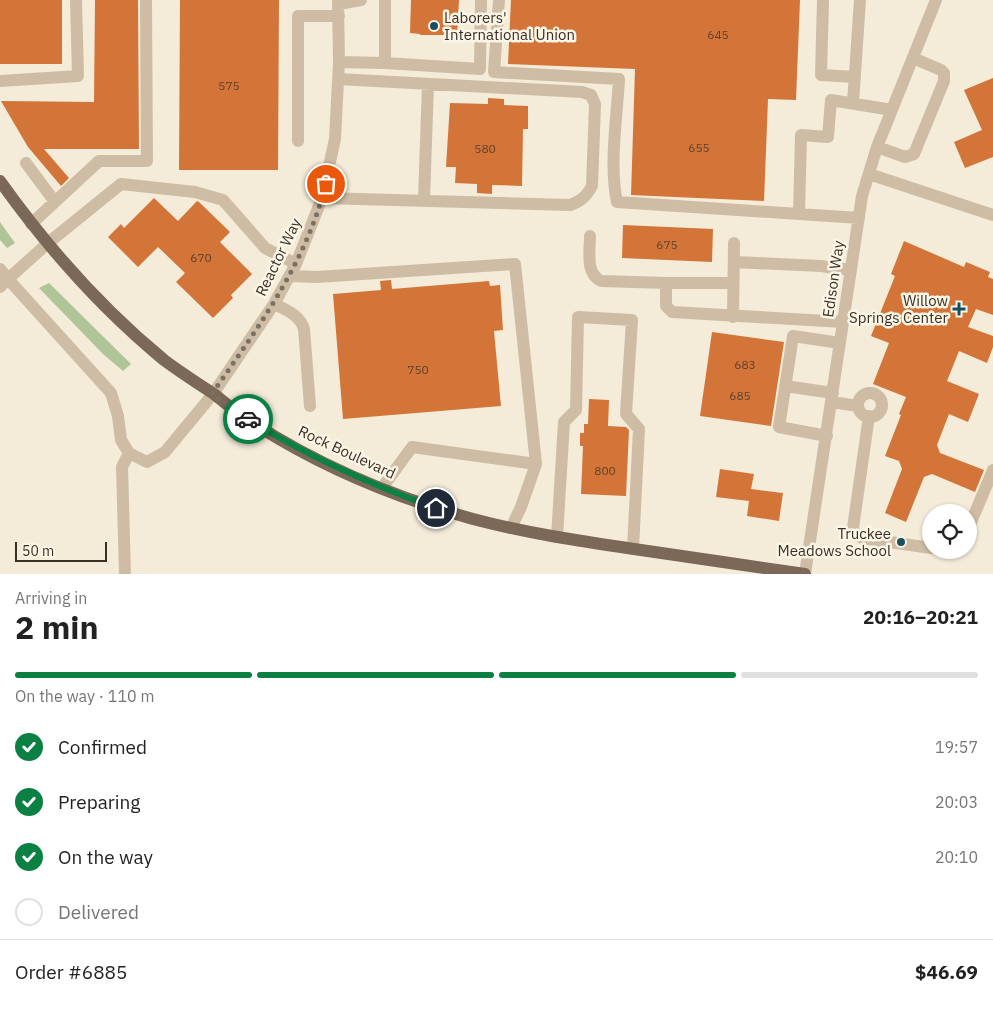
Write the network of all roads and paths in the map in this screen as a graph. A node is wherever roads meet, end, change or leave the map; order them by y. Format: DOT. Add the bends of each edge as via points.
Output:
graph roads {
  1 [pos="76,0"];
  2 [pos="146,0"];
  3 [pos="361,0"];
  4 [pos="385,0"];
  5 [pos="481,0"];
  6 [pos="499,0"];
  7 [pos="823,0"];
  8 [pos="860,0"];
  9 [pos="936,0"];
  10 [pos="339,7"];
  11 [pos="913,58"];
  12 [pos="339,62"];
  13 [pos="385,63"];
  14 [pos="855,77"];
  15 [pos="338,79"];
  16 [pos="0,81"];
  17 [pos="428,84"];
  18 [pos="853,104"];
  19 [pos="892,110"];
  20 [pos="298,141"];
  21 [pos="877,147"];
  22 [pos="26,163"];
  23 [pos="868,174"];
  24 [pos="0,181"];
  25 [pos="322,198"];
  26 [pos="424,200"];
  27 [pos="55,202"];
  28 [pos="798,214"];
  29 [pos="993,215"];
  30 [pos="858,218"];
  31 [pos="31,224"];
  32 [pos="590,236"];
  33 [pos="48,244"];
  34 [pos="734,244"];
  35 [pos="734,262"];
  36 [pos="296,264"];
  37 [pos="851,270"];
  38 [pos="290,276"];
  39 [pos="3,278"];
  40 [pos="666,283"];
  41 [pos="733,283"];
  42 [pos="274,304"];
  43 [pos="733,317"];
  44 [pos="843,322"];
  45 [pos="840,343"];
  46 [pos="785,386"];
  47 [pos="212,394"];
  48 [pos="832,398"];
  49 [pos="310,406"];
  50 [pos="858,406"];
  51 [pos="869,416"];
  52 [pos="826,436"];
  53 [pos="129,453"];
  54 [pos="536,464"];
  55 [pos="993,470"];
  56 [pos="382,488"];
  57 [pos="977,508"];
  58 [pos="512,528"];
  59 [pos="557,537"];
  60 [pos="922,547"];
  61 [pos="633,549"];
  62 [pos="125,574"];
  63 [pos="805,574"];
  1 -- 16 [label="street" via="78,76"];
  2 -- 27 [label="street" via="148,161 99,161"];
  3 -- 10 [label="street"];
  4 -- 13 [label="street"];
  5 -- 13 [label="street" via="480,69"];
  6 -- 28 [label="street" via="494,72 620,79 614,161 617,202"];
  7 -- 14 [label="street" via="821,75"];
  8 -- 14 [label="street"];
  9 -- 11 [label="street, Edison Way"];
  10 -- 12 [label="street, Reactor Way"];
  10 -- 20 [label="street" via="298,16"];
  11 -- 19 [label="street, Edison Way"];
  11 -- 21 [label="street" via="941,70 944,81 914,154 905,157"];
  12 -- 13 [label="street"];
  12 -- 15 [label="street, Reactor Way"];
  14 -- 18 [label="street"];
  15 -- 17 [label="street"];
  15 -- 25 [label="street, Reactor Way" via="335,138"];
  17 -- 26 [label="street"];
  17 -- 26 [label="street" via="582,92 592,95 595,104 592,186 580,202 570,206"];
  18 -- 19 [label="street"];
  18 -- 28 [label="street" via="831,100 828,137 801,135"];
  19 -- 21 [label="street, Edison Way"];
  21 -- 23 [label="street, Edison Way"];
  22 -- 27 [label="street"];
  23 -- 29 [label="street"];
  23 -- 30 [label="street, Edison Way"];
  24 -- 31 [label="main road, Rock Boulevard"];
  25 -- 26 [label="street"];
  25 -- 36 [label="street, Reactor Way"];
  27 -- 31 [label="street"];
  28 -- 30 [label="street"];
  30 -- 37 [label="street, Edison Way"];
  31 -- 33 [label="main road, Rock Boulevard"];
  32 -- 40 [label="street" via="590,268 594,278 601,281"];
  33 -- 36 [label="street" via="121,184 195,192 222,200 264,248"];
  33 -- 39 [label="street"];
  33 -- 47 [label="main road, Rock Boulevard" via="130,331"];
  34 -- 35 [label="street"];
  35 -- 37 [label="street"];
  35 -- 41 [label="street"];
  36 -- 38 [label="street, Reactor Way"];
  37 -- 44 [label="street, Edison Way"];
  38 -- 42 [label="street, Reactor Way"];
  38 -- 54 [label="street" via="515,264"];
  39 -- 53 [label="street" via="111,393 121,440"];
  40 -- 41 [label="street"];
  40 -- 43 [label="street" via="666,306 672,312"];
  41 -- 43 [label="street"];
  42 -- 47 [label="street, Reactor Way"];
  42 -- 49 [label="street" via="302,322"];
  43 -- 44 [label="street"];
  44 -- 45 [label="street, Edison Way"];
  45 -- 46 [label="street" via="792,336"];
  45 -- 48 [label="street, Edison Way"];
  46 -- 48 [label="street"];
  46 -- 52 [label="street" via="778,427"];
  47 -- 53 [label="street, Reactor Way" via="165,452 147,462"];
  47 -- 56 [label="main road, Rock Boulevard" via="270,433"];
  48 -- 50 [label="street"];
  48 -- 52 [label="street, Edison Way"];
  50 -- 51 [label="street"];
  50 -- 51 [label="street" via="862,396 877,395 882,401 881,409 876,415"];
  51 -- 60 [label="street" via="853,528 862,538"];
  52 -- 63 [label="street, Edison Way"];
  53 -- 62 [label="street" via="122,467"];
  54 -- 56 [label="street" via="412,447"];
  54 -- 58 [label="street"];
  55 -- 57 [label="street"];
  56 -- 58 [label="main road, Rock Boulevard" via="436,508"];
  58 -- 59 [label="main road, Rock Boulevard"];
  59 -- 61 [label="main road, Rock Boulevard"];
  59 -- 61 [label="street" via="564,422 576,410 578,317 632,320 626,414 639,429"];
  61 -- 63 [label="main road, Rock Boulevard"];
}
